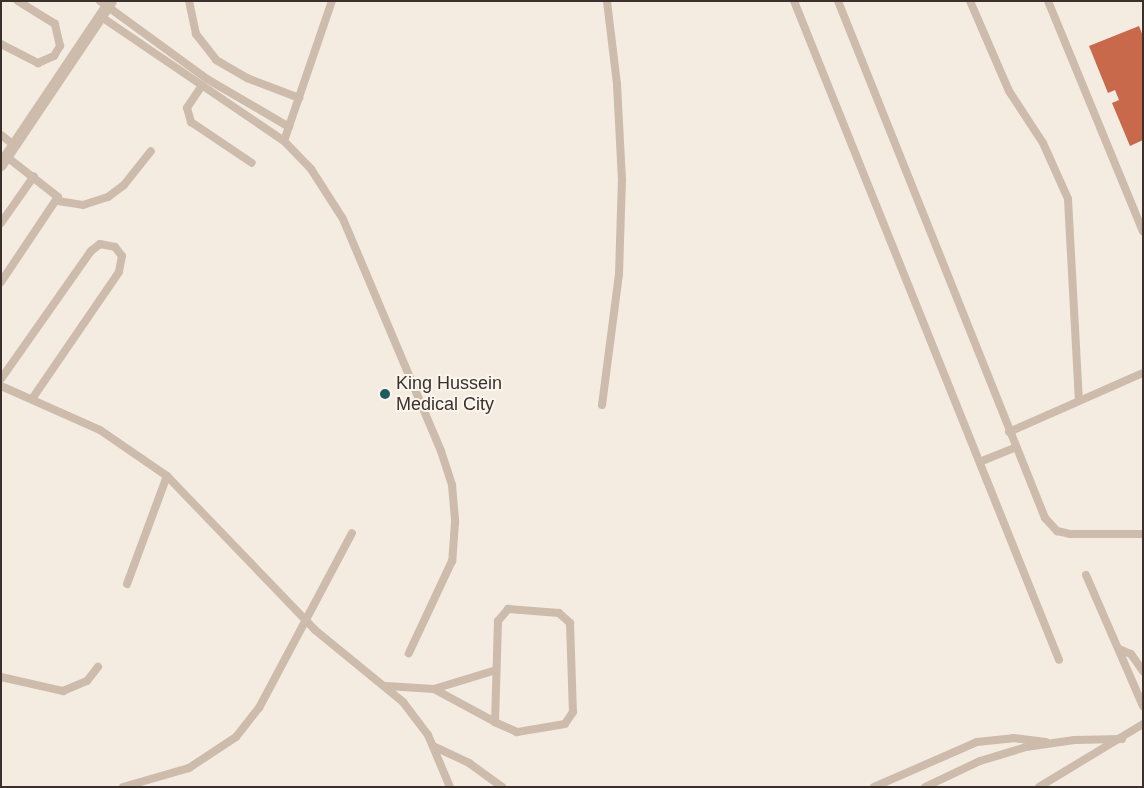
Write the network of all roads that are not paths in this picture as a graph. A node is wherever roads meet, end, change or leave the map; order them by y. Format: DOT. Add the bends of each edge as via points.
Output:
graph roads {
  1 [pos="18,1"];
  2 [pos="189,1"];
  3 [pos="332,1"];
  4 [pos="607,1"];
  5 [pos="794,1"];
  6 [pos="838,1"];
  7 [pos="970,1"];
  8 [pos="1048,1"];
  9 [pos="107,3"];
  10 [pos="103,18"];
  11 [pos="1,44"];
  12 [pos="201,87"];
  13 [pos="299,98"];
  14 [pos="289,127"];
  15 [pos="1,135"];
  16 [pos="284,141"];
  17 [pos="15,146"];
  18 [pos="151,151"];
  19 [pos="4,161"];
  20 [pos="252,163"];
  21 [pos="34,176"];
  22 [pos="58,201"];
  23 [pos="1,223"];
  24 [pos="1143,231"];
  25 [pos="1,282"];
  26 [pos="1143,373"];
  27 [pos="1,379"];
  28 [pos="1,386"];
  29 [pos="32,399"];
  30 [pos="1079,399"];
  31 [pos="602,405"];
  32 [pos="1009,432"];
  33 [pos="1016,447"];
  34 [pos="982,461"];
  35 [pos="167,476"];
  36 [pos="352,533"];
  37 [pos="1143,534"];
  38 [pos="1086,575"];
  39 [pos="127,584"];
  40 [pos="304,619"];
  41 [pos="1119,649"];
  42 [pos="409,653"];
  43 [pos="1059,660"];
  44 [pos="98,667"];
  45 [pos="496,670"];
  46 [pos="1143,671"];
  47 [pos="1,678"];
  48 [pos="386,686"];
  49 [pos="434,689"];
  50 [pos="1143,706"];
  51 [pos="495,722"];
  52 [pos="1143,724"];
  53 [pos="1122,739"];
  54 [pos="1050,743"];
  55 [pos="435,747"];
  56 [pos="123,787"];
  57 [pos="450,787"];
  58 [pos="502,787"];
  59 [pos="874,787"];
  60 [pos="925,787"];
  61 [pos="1039,787"];
  1 -- 11 [label="lane" via="55,24 60,46 54,56 38,63"];
  2 -- 13 [label="lane" via="196,34 216,60 247,78"];
  3 -- 13 [label="lane"];
  4 -- 31 [label="lane" via="617,84 622,180 619,274"];
  5 -- 34 [label="lane"];
  6 -- 32 [label="lane"];
  7 -- 30 [label="lane" via="1009,91 1046,148 1068,199"];
  8 -- 24 [label="lane"];
  9 -- 10 [label="street"];
  9 -- 14 [label="lane" via="207,79"];
  10 -- 12 [label="lane" via="139,40"];
  10 -- 17 [label="street"];
  12 -- 16 [label="lane"];
  12 -- 20 [label="lane" via="187,108 191,122"];
  13 -- 14 [label="lane"];
  14 -- 16 [label="lane"];
  15 -- 17 [label="lane"];
  16 -- 42 [label="lane" via="311,169 343,219 447,468 454,503 452,561"];
  17 -- 19 [label="street"];
  18 -- 22 [label="lane" via="124,185 108,197 83,205"];
  19 -- 21 [label="lane"];
  21 -- 22 [label="lane" via="54,190"];
  21 -- 23 [label="lane"];
  22 -- 25 [label="lane"];
  26 -- 30 [label="lane"];
  27 -- 29 [label="lane" via="91,251 100,244 115,247 122,256 120,272"];
  28 -- 29 [label="lane"];
  29 -- 35 [label="lane" via="100,430"];
  30 -- 32 [label="lane"];
  32 -- 33 [label="lane"];
  33 -- 34 [label="lane"];
  33 -- 37 [label="lane" via="1045,518 1057,530 1070,534"];
  34 -- 43 [label="lane"];
  35 -- 39 [label="lane"];
  35 -- 40 [label="lane"];
  36 -- 40 [label="lane"];
  38 -- 41 [label="lane"];
  40 -- 48 [label="lane" via="342,654"];
  40 -- 56 [label="lane" via="259,708 236,737 189,768"];
  41 -- 46 [label="lane" via="1131,654"];
  41 -- 50 [label="lane" via="1122,663"];
  44 -- 47 [label="lane" via="87,681 63,691"];
  45 -- 49 [label="lane"];
  45 -- 51 [label="lane"];
  45 -- 51 [label="lane" via="498,621 504,611 559,613 570,623 573,707 569,721 517,732"];
  48 -- 49 [label="lane"];
  48 -- 55 [label="lane" via="412,712"];
  49 -- 51 [label="lane"];
  52 -- 53 [label="lane"];
  53 -- 54 [label="lane"];
  53 -- 61 [label="lane"];
  54 -- 59 [label="lane" via="1014,738 977,742"];
  54 -- 60 [label="lane" via="980,761"];
  55 -- 57 [label="lane"];
  55 -- 58 [label="lane" via="469,763"];
}
